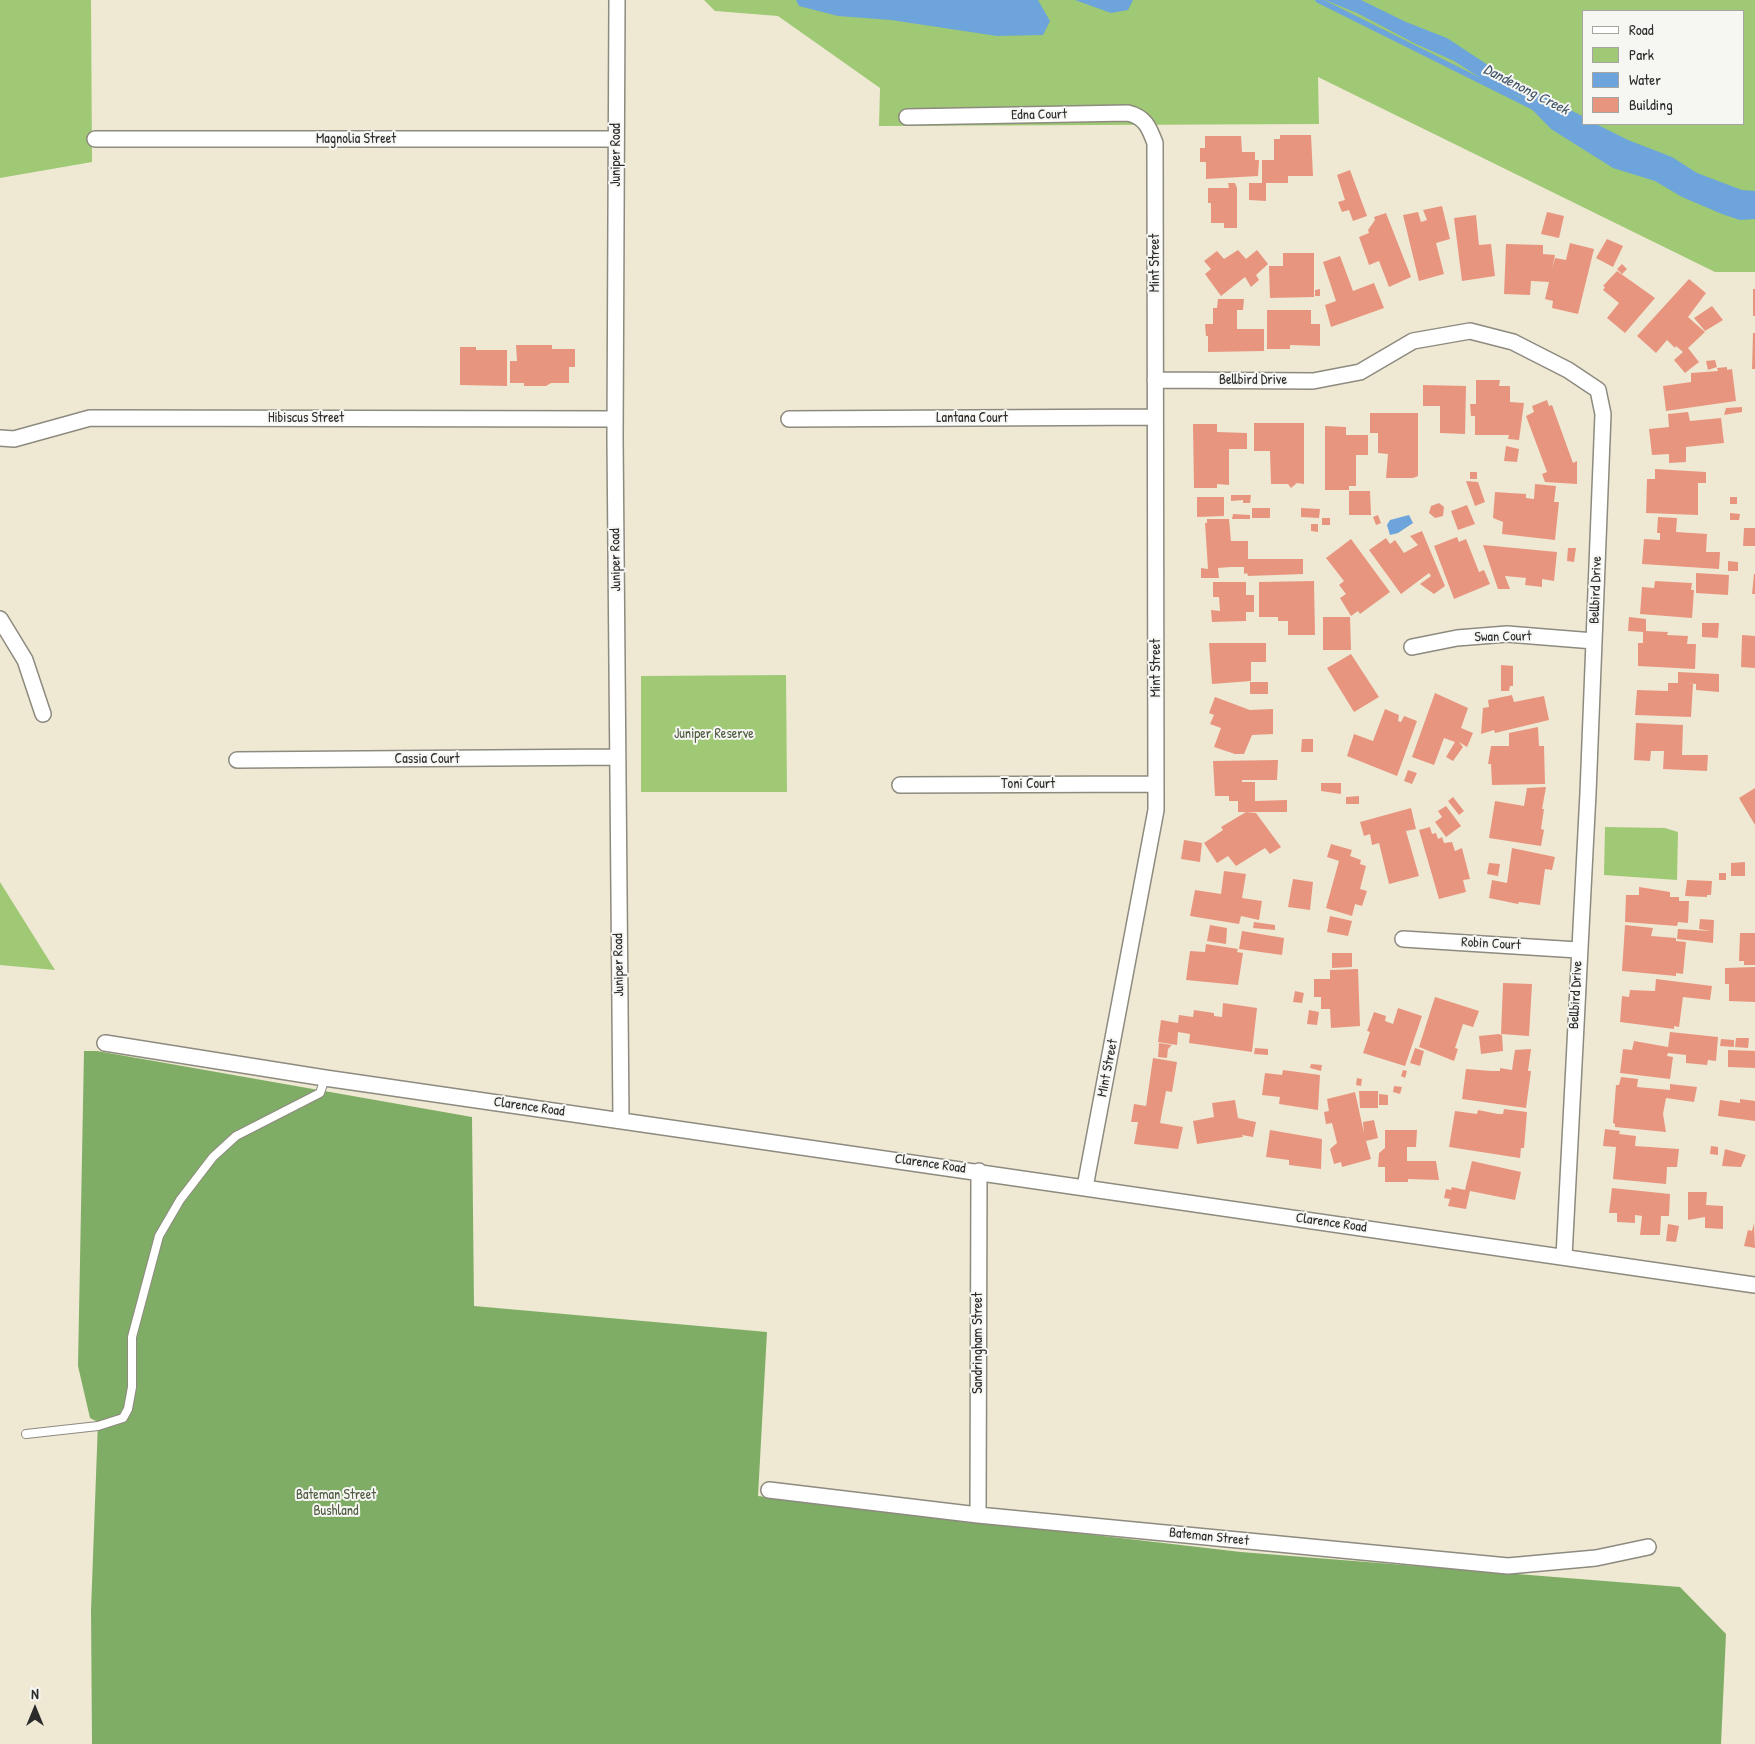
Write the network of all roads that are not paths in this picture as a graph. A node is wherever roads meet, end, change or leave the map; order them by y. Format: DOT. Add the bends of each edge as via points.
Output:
graph roads {
  1 [pos="616,0"];
  2 [pos="908,117"];
  3 [pos="95,139"];
  4 [pos="616,139"];
  5 [pos="1155,143"];
  6 [pos="1155,380"];
  7 [pos="1155,417"];
  8 [pos="615,419"];
  9 [pos="789,419"];
  10 [pos="0,438"];
  11 [pos="0,619"];
  12 [pos="1594,641"];
  13 [pos="1412,647"];
  14 [pos="43,714"];
  15 [pos="618,757"];
  16 [pos="236,760"];
  17 [pos="1156,784"];
  18 [pos="900,785"];
  19 [pos="1403,939"];
  20 [pos="1578,950"];
  21 [pos="105,1043"];
  22 [pos="325,1078"];
  23 [pos="620,1120"];
  24 [pos="979,1171"];
  25 [pos="1085,1186"];
  26 [pos="1564,1257"];
  27 [pos="1755,1285"];
  28 [pos="26,1434"];
  29 [pos="769,1490"];
  30 [pos="978,1515"];
  31 [pos="1648,1547"];
  1 -- 4 [label="street, Juniper Road"];
  2 -- 5 [label="street, Edna Court" via="1128,113 1145,120"];
  3 -- 4 [label="street, Magnolia Street"];
  4 -- 8 [label="street, Juniper Road"];
  5 -- 6 [label="street, Mint Street"];
  6 -- 7 [label="street, Mint Street"];
  6 -- 12 [label="street, Bellbird Drive" via="1313,380 1360,372 1414,342 1470,331 1513,342 1568,370 1598,390 1603,414"];
  7 -- 9 [label="street, Lantana Court"];
  7 -- 17 [label="street, Mint Street"];
  8 -- 10 [label="street, Hibiscus Street" via="90,418 14,439"];
  8 -- 15 [label="street, Juniper Road"];
  11 -- 14 [label="street" via="25,660"];
  12 -- 13 [label="street, Swan Court" via="1508,634 1457,638"];
  12 -- 20 [label="street, Bellbird Drive"];
  15 -- 16 [label="street, Cassia Court"];
  15 -- 23 [label="street, Juniper Road"];
  17 -- 18 [label="street, Toni Court"];
  17 -- 25 [label="street, Mint Street" via="1156,810"];
  19 -- 20 [label="street, Robin Court"];
  20 -- 26 [label="street, Bellbird Drive"];
  21 -- 22 [label="street, Clarence Road"];
  22 -- 23 [label="street, Clarence Road"];
  22 -- 28 [label="lane" via="320,1093 236,1136 213,1157 180,1200 159,1236 132,1337 132,1387 123,1418 98,1426"];
  23 -- 24 [label="street, Clarence Road"];
  24 -- 25 [label="street, Clarence Road"];
  24 -- 30 [label="street, Sandringham Street"];
  25 -- 26 [label="street, Clarence Road"];
  26 -- 27 [label="street, Clarence Road"];
  29 -- 30 [label="street, Bateman Street"];
  30 -- 31 [label="street, Bateman Street" via="1508,1566 1596,1558"];
}
